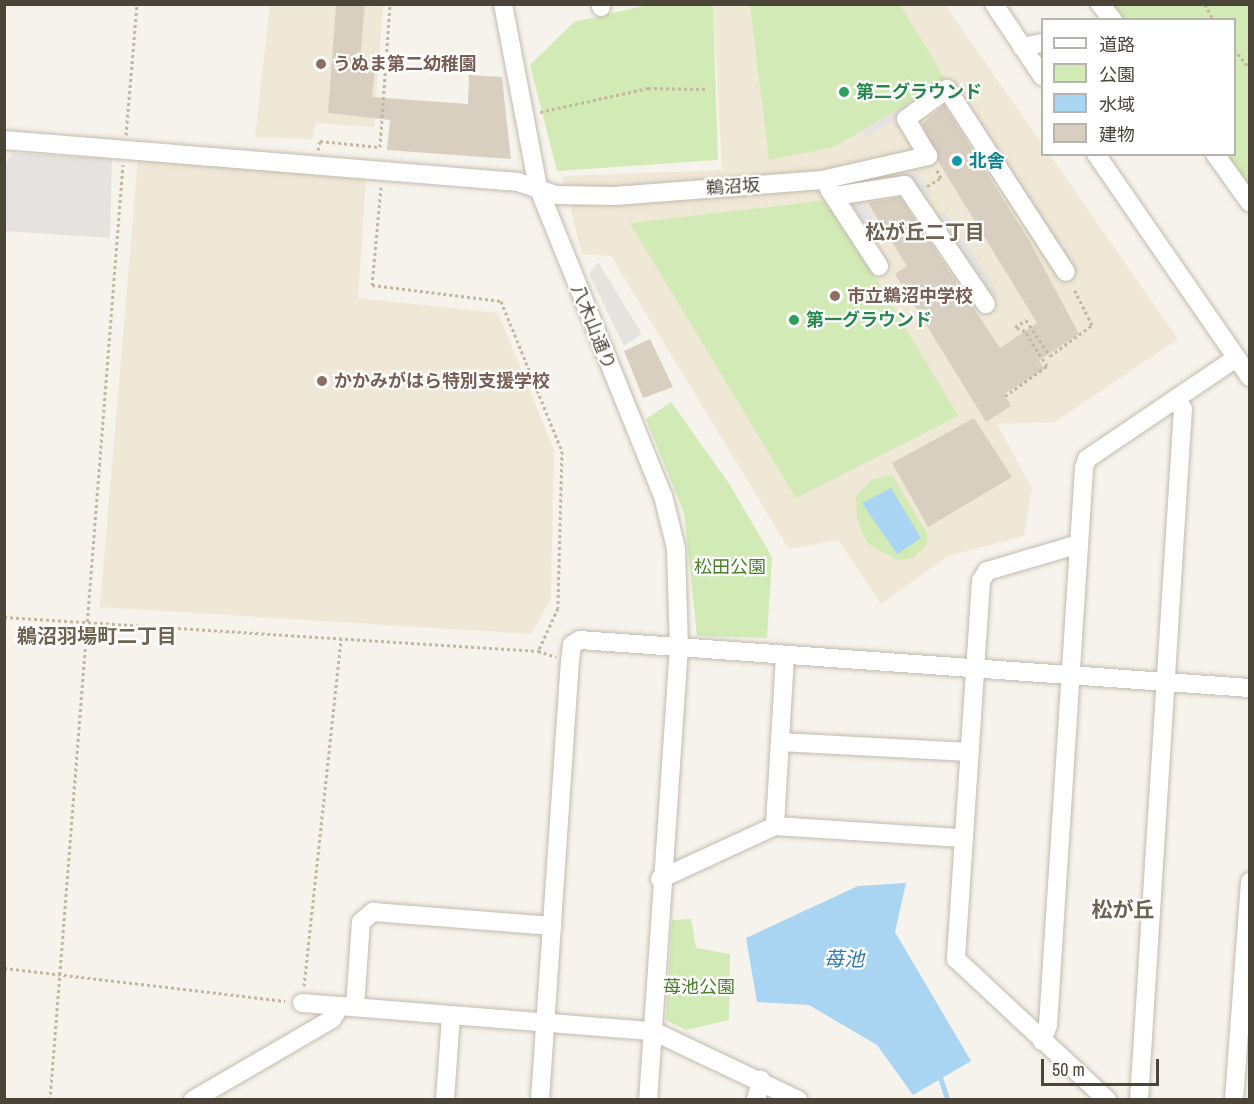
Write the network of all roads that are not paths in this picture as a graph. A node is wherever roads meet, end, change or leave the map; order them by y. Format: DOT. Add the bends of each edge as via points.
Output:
graph roads {
  1 [pos="503,4"];
  2 [pos="994,4"];
  3 [pos="1100,4"];
  4 [pos="1111,18"];
  5 [pos="1041,43"];
  6 [pos="1022,47"];
  7 [pos="1041,75"];
  8 [pos="4,140"];
  9 [pos="1097,156"];
  10 [pos="1216,156"];
  11 [pos="822,180"];
  12 [pos="538,187"];
  13 [pos="835,196"];
  14 [pos="1250,203"];
  15 [pos="879,266"];
  16 [pos="1066,272"];
  17 [pos="986,304"];
  18 [pos="1236,358"];
  19 [pos="1250,377"];
  20 [pos="1177,402"];
  21 [pos="1079,544"];
  22 [pos="679,647"];
  23 [pos="785,656"];
  24 [pos="975,668"];
  25 [pos="1070,676"];
  26 [pos="1167,682"];
  27 [pos="1250,688"];
  28 [pos="780,742"];
  29 [pos="970,752"];
  30 [pos="775,826"];
  31 [pos="963,838"];
  32 [pos="660,879"];
  33 [pos="1250,882"];
  34 [pos="552,926"];
  35 [pos="302,1003"];
  36 [pos="347,1006"];
  37 [pos="451,1016"];
  38 [pos="545,1022"];
  39 [pos="653,1031"];
  40 [pos="1042,1041"];
  41 [pos="761,1080"];
  42 [pos="193,1100"];
  43 [pos="445,1100"];
  44 [pos="540,1100"];
  45 [pos="648,1100"];
  46 [pos="756,1100"];
  47 [pos="798,1100"];
  48 [pos="1107,1100"];
  49 [pos="1139,1100"];
  50 [pos="1234,1100"];
  1 -- 12 [label="street, 八木山通り" via="521,116"];
  2 -- 6 [label="street"];
  3 -- 4 [label="street"];
  5 -- 6 [label="street"];
  6 -- 7 [label="street"];
  8 -- 12 [label="street, 鵜沼坂"];
  9 -- 18 [label="street"];
  10 -- 14 [label="street"];
  11 -- 12 [label="street, 鵜沼坂" via="615,196 556,195"];
  11 -- 13 [label="street"];
  11 -- 16 [label="street, 鵜沼坂" via="928,156 906,119 946,89"];
  12 -- 22 [label="street, 八木山通り" via="663,496 676,548"];
  13 -- 15 [label="street"];
  13 -- 17 [label="street" via="905,185"];
  18 -- 19 [label="street"];
  18 -- 20 [label="street"];
  20 -- 21 [label="street" via="1087,459"];
  20 -- 26 [label="street" via="1183,409"];
  21 -- 24 [label="street" via="987,571 981,581"];
  21 -- 25 [label="street"];
  22 -- 23 [label="street"];
  22 -- 32 [label="street, 八木山通り"];
  22 -- 34 [label="street" via="580,640 572,645"];
  23 -- 24 [label="street"];
  23 -- 28 [label="street"];
  24 -- 25 [label="street"];
  24 -- 29 [label="street"];
  25 -- 26 [label="street"];
  25 -- 40 [label="street" via="1048,1025"];
  26 -- 27 [label="street"];
  26 -- 49 [label="street"];
  28 -- 29 [label="street"];
  28 -- 30 [label="street"];
  29 -- 31 [label="street"];
  30 -- 31 [label="street"];
  30 -- 32 [label="street"];
  31 -- 40 [label="street" via="956,959"];
  32 -- 39 [label="street, 八木山通り"];
  33 -- 50 [label="street"];
  34 -- 36 [label="street" via="373,912 361,922"];
  34 -- 38 [label="street"];
  35 -- 36 [label="street"];
  36 -- 37 [label="street"];
  36 -- 42 [label="street" via="332,1019"];
  37 -- 38 [label="street"];
  37 -- 43 [label="street"];
  38 -- 39 [label="street"];
  38 -- 44 [label="street"];
  39 -- 41 [label="street"];
  39 -- 45 [label="street"];
  40 -- 48 [label="street"];
  41 -- 46 [label="street"];
  41 -- 47 [label="street"];
}
